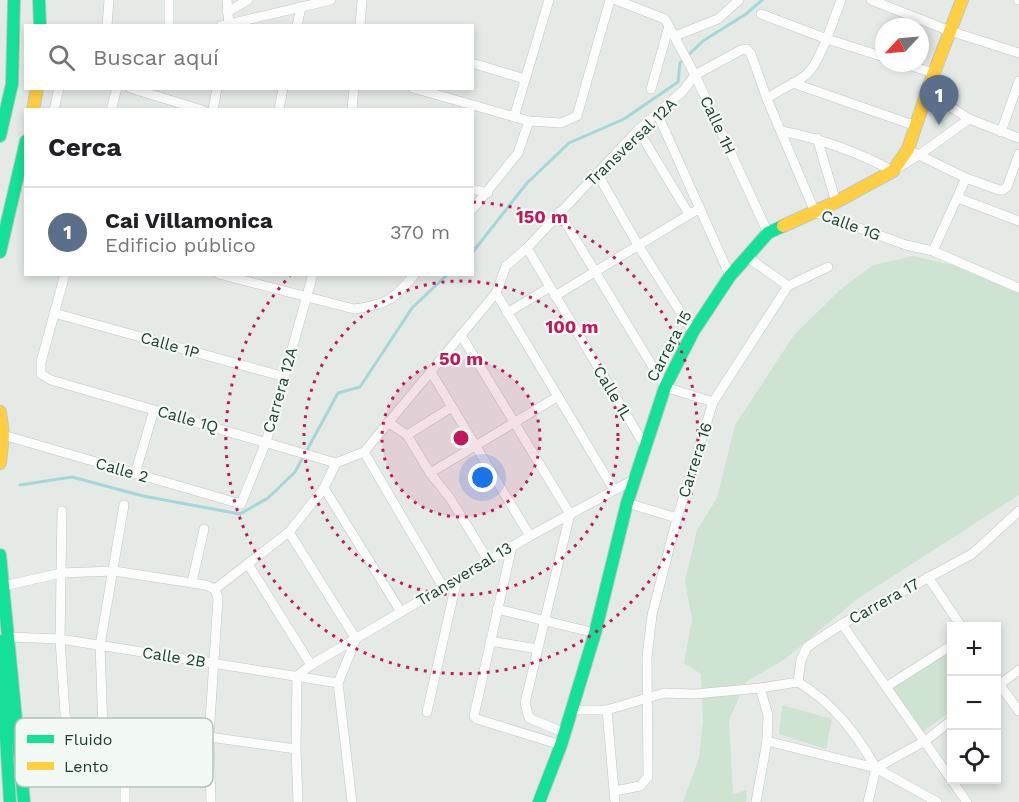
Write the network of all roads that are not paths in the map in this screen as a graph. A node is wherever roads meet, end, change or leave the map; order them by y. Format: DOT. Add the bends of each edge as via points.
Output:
graph roads {
  1 [pos="14,0"];
  2 [pos="39,0"];
  3 [pos="109,0"];
  4 [pos="169,0"];
  5 [pos="227,0"];
  6 [pos="248,0"];
  7 [pos="331,0"];
  8 [pos="362,0"];
  9 [pos="549,0"];
  10 [pos="610,0"];
  11 [pos="616,0"];
  12 [pos="739,0"];
  13 [pos="840,0"];
  14 [pos="871,0"];
  15 [pos="962,0"];
  16 [pos="301,7"];
  17 [pos="227,12"];
  18 [pos="761,14"];
  19 [pos="667,22"];
  20 [pos="39,24"];
  21 [pos="108,24"];
  22 [pos="169,24"];
  23 [pos="226,24"];
  24 [pos="230,24"];
  25 [pos="297,24"];
  26 [pos="360,24"];
  27 [pos="950,31"];
  28 [pos="676,38"];
  29 [pos="827,39"];
  30 [pos="747,49"];
  31 [pos="1019,53"];
  32 [pos="875,54"];
  33 [pos="474,64"];
  34 [pos="920,72"];
  35 [pos="694,73"];
  36 [pos="525,78"];
  37 [pos="932,78"];
  38 [pos="1019,81"];
  39 [pos="793,83"];
  40 [pos="651,89"];
  41 [pos="37,90"];
  42 [pos="59,90"];
  43 [pos="116,90"];
  44 [pos="137,90"];
  45 [pos="217,90"];
  46 [pos="283,90"];
  47 [pos="354,90"];
  48 [pos="420,90"];
  49 [pos="767,99"];
  50 [pos="33,108"];
  51 [pos="54,108"];
  52 [pos="112,108"];
  53 [pos="195,108"];
  54 [pos="213,108"];
  55 [pos="279,108"];
  56 [pos="352,108"];
  57 [pos="658,115"];
  58 [pos="514,117"];
  59 [pos="969,119"];
  60 [pos="529,121"];
  61 [pos="916,126"];
  62 [pos="638,130"];
  63 [pos="782,131"];
  64 [pos="1001,132"];
  65 [pos="0,136"];
  66 [pos="817,138"];
  67 [pos="1019,138"];
  68 [pos="24,150"];
  69 [pos="913,152"];
  70 [pos="1019,154"];
  71 [pos="893,171"];
  72 [pos="597,173"];
  73 [pos="966,178"];
  74 [pos="474,190"];
  75 [pos="488,193"];
  76 [pos="958,198"];
  77 [pos="836,202"];
  78 [pos="474,208"];
  79 [pos="699,208"];
  80 [pos="559,212"];
  81 [pos="815,212"];
  82 [pos="689,214"];
  83 [pos="1019,221"];
  84 [pos="768,233"];
  85 [pos="638,245"];
  86 [pos="527,248"];
  87 [pos="933,251"];
  88 [pos="0,252"];
  89 [pos="746,256"];
  90 [pos="828,267"];
  91 [pos="595,271"];
  92 [pos="64,276"];
  93 [pos="226,276"];
  94 [pos="312,276"];
  95 [pos="413,276"];
  96 [pos="730,276"];
  97 [pos="788,286"];
  98 [pos="1019,287"];
  99 [pos="553,291"];
  100 [pos="496,293"];
  101 [pos="306,298"];
  102 [pos="54,313"];
  103 [pos="507,313"];
  104 [pos="693,332"];
  105 [pos="461,335"];
  106 [pos="431,372"];
  107 [pos="285,377"];
  108 [pos="665,387"];
  109 [pos="557,397"];
  110 [pos="713,402"];
  111 [pos="452,407"];
  112 [pos="154,410"];
  113 [pos="0,412"];
  114 [pos="388,422"];
  115 [pos="515,422"];
  116 [pos="3,435"];
  117 [pos="407,435"];
  118 [pos="266,442"];
  119 [pos="475,445"];
  120 [pos="645,446"];
  121 [pos="364,452"];
  122 [pos="0,463"];
  123 [pos="336,463"];
  124 [pos="429,472"];
  125 [pos="135,474"];
  126 [pos="635,478"];
  127 [pos="324,488"];
  128 [pos="614,490"];
  129 [pos="627,503"];
  130 [pos="241,504"];
  131 [pos="124,505"];
  132 [pos="62,511"];
  133 [pos="1019,511"];
  134 [pos="570,514"];
  135 [pos="677,518"];
  136 [pos="204,529"];
  137 [pos="289,532"];
  138 [pos="530,536"];
  139 [pos="512,546"];
  140 [pos="0,555"];
  141 [pos="488,560"];
  142 [pos="248,564"];
  143 [pos="114,571"];
  144 [pos="61,573"];
  145 [pos="928,576"];
  146 [pos="457,579"];
  147 [pos="192,582"];
  148 [pos="4,586"];
  149 [pos="443,587"];
  150 [pos="215,589"];
  151 [pos="497,609"];
  152 [pos="400,612"];
  153 [pos="545,622"];
  154 [pos="958,622"];
  155 [pos="842,624"];
  156 [pos="595,633"];
  157 [pos="4,635"];
  158 [pos="60,639"];
  159 [pos="356,639"];
  160 [pos="490,641"];
  161 [pos="100,645"];
  162 [pos="947,648"];
  163 [pos="538,650"];
  164 [pos="215,663"];
  165 [pos="311,665"];
  166 [pos="1019,670"];
  167 [pos="297,676"];
  168 [pos="798,682"];
  169 [pos="1001,682"];
  170 [pos="338,683"];
  171 [pos="886,687"];
  172 [pos="760,688"];
  173 [pos="1001,688"];
  174 [pos="648,698"];
  175 [pos="572,710"];
  176 [pos="607,710"];
  177 [pos="427,711"];
  178 [pos="1019,711"];
  179 [pos="66,718"];
  180 [pos="103,718"];
  181 [pos="211,718"];
  182 [pos="947,723"];
  183 [pos="15,727"];
  184 [pos="213,738"];
  185 [pos="563,739"];
  186 [pos="766,741"];
  187 [pos="924,741"];
  188 [pos="296,749"];
  189 [pos="876,768"];
  190 [pos="22,787"];
  191 [pos="211,787"];
  192 [pos="615,791"];
  193 [pos="10,802"];
  194 [pos="24,802"];
  195 [pos="211,802"];
  196 [pos="298,802"];
  197 [pos="352,802"];
  198 [pos="540,802"];
  199 [pos="615,802"];
  200 [pos="756,802"];
  201 [pos="868,802"];
  202 [pos="937,802"];
  203 [pos="967,802"];
  1 -- 65 [label="main road" via="12,84"];
  2 -- 20 [label="main road"];
  3 -- 21 [label="street"];
  4 -- 22 [label="street"];
  5 -- 17 [label="street"];
  6 -- 17 [label="street"];
  7 -- 16 [label="street"];
  8 -- 26 [label="street"];
  9 -- 36 [label="street"];
  10 -- 60 [label="street" via="577,116 561,123"];
  11 -- 19 [label="street"];
  12 -- 28 [label="street" via="718,19"];
  13 -- 29 [label="street"];
  14 -- 27 [label="street"];
  15 -- 27 [label="main road, Carrera 15"];
  16 -- 24 [label="street"];
  16 -- 25 [label="street"];
  17 -- 23 [label="street"];
  18 -- 29 [label="street"];
  19 -- 28 [label="street, Calle 1H"];
  19 -- 40 [label="street"];
  27 -- 31 [label="street"];
  27 -- 37 [label="main road, Carrera 15"];
  28 -- 35 [label="street, Calle 1H"];
  29 -- 32 [label="street"];
  29 -- 39 [label="street" via="809,73"];
  30 -- 35 [label="street, Transversal 12A"];
  30 -- 49 [label="street, Calle 1G"];
  33 -- 36 [label="street"];
  34 -- 37 [label="street"];
  35 -- 57 [label="street, Transversal 12A" via="683,91"];
  35 -- 84 [label="street, Calle 1H"];
  36 -- 58 [label="street"];
  37 -- 59 [label="street" via="948,105"];
  37 -- 61 [label="main road, Carrera 15"];
  38 -- 64 [label="street"];
  39 -- 49 [label="street"];
  39 -- 61 [label="street"];
  41 -- 50 [label="main road"];
  42 -- 51 [label="street"];
  43 -- 52 [label="street"];
  44 -- 53 [label="street"];
  45 -- 54 [label="street"];
  46 -- 55 [label="street"];
  47 -- 56 [label="street"];
  48 -- 58 [label="street"];
  49 -- 63 [label="street, Calle 1G"];
  57 -- 62 [label="street, Transversal 12A"];
  57 -- 79 [label="street"];
  58 -- 60 [label="street"];
  59 -- 64 [label="street"];
  59 -- 69 [label="street"];
  60 -- 75 [label="street" via="518,153"];
  61 -- 69 [label="main road, Carrera 15"];
  62 -- 72 [label="street, Transversal 12A"];
  62 -- 82 [label="street"];
  63 -- 66 [label="street"];
  63 -- 81 [label="street, Calle 1G"];
  64 -- 67 [label="street"];
  66 -- 71 [label="street"];
  66 -- 77 [label="street"];
  68 -- 88 [label="main road"];
  69 -- 71 [label="main road, Carrera 15"];
  69 -- 73 [label="street"];
  70 -- 73 [label="street" via="1003,190"];
  71 -- 77 [label="main road, Carrera 15"];
  72 -- 80 [label="street, Transversal 12A"];
  72 -- 85 [label="street"];
  73 -- 76 [label="street"];
  74 -- 75 [label="street"];
  75 -- 78 [label="street"];
  76 -- 83 [label="street"];
  76 -- 87 [label="street"];
  77 -- 81 [label="main road, Carrera 15"];
  79 -- 82 [label="street"];
  79 -- 96 [label="street"];
  80 -- 86 [label="street, Transversal 12A"];
  80 -- 91 [label="street"];
  81 -- 84 [label="main road, Carrera 15"];
  81 -- 87 [label="street, Calle 1G"];
  82 -- 85 [label="street"];
  84 -- 89 [label="main road, Carrera 15"];
  85 -- 91 [label="street"];
  85 -- 104 [label="street"];
  86 -- 99 [label="street, Calle 1L"];
  86 -- 100 [label="street, Transversal 12A" via="506,266"];
  87 -- 98 [label="street, Calle 1G"];
  89 -- 96 [label="main road, Carrera 15"];
  89 -- 97 [label="street"];
  90 -- 97 [label="street"];
  91 -- 99 [label="street"];
  91 -- 108 [label="street"];
  92 -- 102 [label="street"];
  93 -- 101 [label="street"];
  94 -- 101 [label="street, Carrera 12A"];
  95 -- 101 [label="street" via="394,297 375,307 354,309"];
  96 -- 104 [label="main road, Carrera 15"];
  97 -- 110 [label="street, Carrera 16"];
  99 -- 103 [label="street"];
  99 -- 120 [label="street, Calle 1L"];
  100 -- 103 [label="street"];
  100 -- 105 [label="street, Transversal 12A"];
  101 -- 107 [label="street, Carrera 12A"];
  102 -- 107 [label="street, Calle 1P"];
  102 -- 112 [label="street, Calle 1Q" via="41,374"];
  103 -- 109 [label="street"];
  104 -- 108 [label="main road, Carrera 15"];
  105 -- 106 [label="street, Transversal 12A"];
  105 -- 115 [label="street"];
  106 -- 111 [label="street"];
  106 -- 114 [label="street, Transversal 12A"];
  107 -- 118 [label="street, Carrera 12A"];
  108 -- 110 [label="street"];
  108 -- 120 [label="main road, Carrera 15"];
  109 -- 115 [label="street"];
  109 -- 128 [label="street"];
  110 -- 135 [label="street, Carrera 16"];
  111 -- 117 [label="street"];
  111 -- 119 [label="street"];
  112 -- 118 [label="street, Calle 1Q"];
  112 -- 125 [label="street"];
  113 -- 116 [label="main road"];
  114 -- 117 [label="street"];
  114 -- 121 [label="street, Transversal 12A"];
  115 -- 119 [label="street"];
  115 -- 134 [label="street"];
  116 -- 122 [label="main road"];
  116 -- 125 [label="street, Calle 2"];
  117 -- 124 [label="street"];
  118 -- 123 [label="street, Calle 1Q"];
  118 -- 130 [label="street, Carrera 12A"];
  119 -- 124 [label="street"];
  119 -- 138 [label="street"];
  120 -- 126 [label="main road, Carrera 15"];
  121 -- 123 [label="street, Transversal 12A"];
  121 -- 149 [label="street"];
  123 -- 127 [label="street"];
  124 -- 141 [label="street"];
  125 -- 130 [label="street, Calle 2"];
  126 -- 128 [label="street, Transversal 13"];
  126 -- 129 [label="main road, Carrera 15"];
  127 -- 137 [label="street"];
  127 -- 152 [label="street"];
  128 -- 134 [label="street, Transversal 13"];
  129 -- 135 [label="street"];
  129 -- 156 [label="main road, Carrera 15"];
  131 -- 143 [label="street"];
  132 -- 144 [label="street"];
  133 -- 145 [label="street, Carrera 17" via="972,554"];
  134 -- 138 [label="street, Transversal 13"];
  134 -- 153 [label="street"];
  135 -- 174 [label="street, Carrera 16" via="652,615"];
  136 -- 147 [label="street"];
  137 -- 142 [label="street"];
  137 -- 159 [label="street"];
  138 -- 139 [label="street, Transversal 13"];
  139 -- 141 [label="street, Transversal 13"];
  139 -- 151 [label="street"];
  140 -- 148 [label="main road"];
  141 -- 146 [label="street, Transversal 13"];
  142 -- 150 [label="street"];
  142 -- 165 [label="street"];
  143 -- 144 [label="street"];
  143 -- 147 [label="street"];
  143 -- 161 [label="street"];
  144 -- 148 [label="street"];
  144 -- 158 [label="street"];
  145 -- 154 [label="street"];
  145 -- 155 [label="street, Carrera 17"];
  146 -- 149 [label="street, Transversal 13"];
  146 -- 177 [label="street"];
  147 -- 150 [label="street"];
  148 -- 157 [label="main road"];
  149 -- 152 [label="street, Transversal 13"];
  150 -- 164 [label="street"];
  151 -- 153 [label="street"];
  151 -- 160 [label="street"];
  152 -- 159 [label="street, Transversal 13"];
  153 -- 156 [label="street"];
  153 -- 163 [label="street"];
  155 -- 168 [label="street, Carrera 17" via="807,647"];
  155 -- 171 [label="street"];
  156 -- 175 [label="main road, Carrera 15"];
  157 -- 158 [label="street, Calle 2B"];
  157 -- 183 [label="main road"];
  157 -- 193 [label="main road"];
  158 -- 161 [label="street, Calle 2B"];
  158 -- 179 [label="street"];
  159 -- 165 [label="street, Transversal 13"];
  159 -- 170 [label="street"];
  160 -- 163 [label="street"];
  160 -- 185 [label="street" via="474,716"];
  161 -- 164 [label="street, Calle 2B"];
  161 -- 180 [label="street"];
  162 -- 171 [label="street"];
  163 -- 185 [label="street" via="526,710 529,718"];
  164 -- 167 [label="street, Calle 2B"];
  164 -- 181 [label="street"];
  165 -- 167 [label="street, Transversal 13"];
  166 -- 169 [label="street"];
  167 -- 170 [label="street, Calle 2B"];
  167 -- 188 [label="street"];
  168 -- 172 [label="street"];
  168 -- 189 [label="street" via="840,715"];
  170 -- 197 [label="street"];
  171 -- 187 [label="street"];
  172 -- 174 [label="street" via="664,693"];
  172 -- 186 [label="street" via="768,715"];
  173 -- 178 [label="street"];
  174 -- 176 [label="street"];
  174 -- 192 [label="street, Carrera 16" via="648,777 640,786"];
  175 -- 176 [label="street"];
  175 -- 185 [label="main road, Carrera 15"];
  176 -- 192 [label="street"];
  182 -- 187 [label="street"];
  184 -- 188 [label="street"];
  185 -- 198 [label="main road, Carrera 15"];
  186 -- 189 [label="street"];
  186 -- 200 [label="street"];
  187 -- 189 [label="street"];
  187 -- 203 [label="street"];
  188 -- 196 [label="street"];
  189 -- 201 [label="street"];
  189 -- 202 [label="street"];
  190 -- 194 [label="main road"];
  191 -- 195 [label="street"];
  192 -- 199 [label="street"];
}
